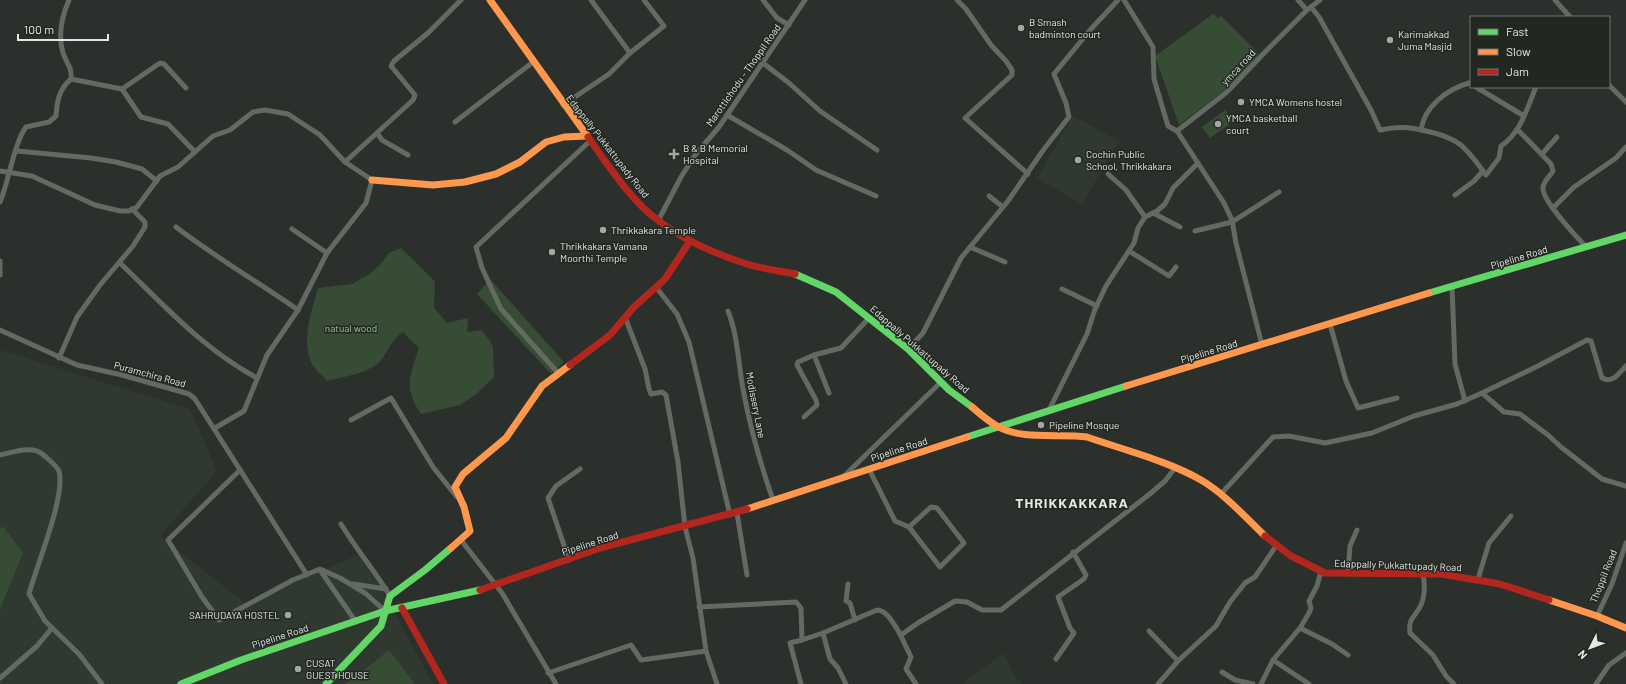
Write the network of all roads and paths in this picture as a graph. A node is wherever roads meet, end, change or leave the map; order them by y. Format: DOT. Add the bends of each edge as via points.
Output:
graph roads {
  1 [pos="69,0"];
  2 [pos="461,0"];
  3 [pos="490,0"];
  4 [pos="591,0"];
  5 [pos="644,0"];
  6 [pos="763,0"];
  7 [pos="805,0"];
  8 [pos="957,0"];
  9 [pos="1118,0"];
  10 [pos="1124,0"];
  11 [pos="1298,0"];
  12 [pos="1320,0"];
  13 [pos="1556,0"];
  14 [pos="1309,8"];
  15 [pos="1569,16"];
  16 [pos="788,25"];
  17 [pos="630,53"];
  18 [pos="534,62"];
  19 [pos="763,63"];
  20 [pos="71,79"];
  21 [pos="1470,84"];
  22 [pos="1610,86"];
  23 [pos="186,88"];
  24 [pos="1478,88"];
  25 [pos="1536,88"];
  26 [pos="122,89"];
  27 [pos="1626,102"];
  28 [pos="563,105"];
  29 [pos="727,115"];
  30 [pos="1524,116"];
  31 [pos="455,122"];
  32 [pos="1517,128"];
  33 [pos="1421,130"];
  34 [pos="1177,131"];
  35 [pos="377,132"];
  36 [pos="1557,137"];
  37 [pos="588,138"];
  38 [pos="1626,147"];
  39 [pos="877,150"];
  40 [pos="17,151"];
  41 [pos="196,152"];
  42 [pos="1542,154"];
  43 [pos="408,155"];
  44 [pos="345,162"];
  45 [pos="1198,163"];
  46 [pos="0,171"];
  47 [pos="1483,171"];
  48 [pos="10,173"];
  49 [pos="1028,174"];
  50 [pos="1108,174"];
  51 [pos="372,180"];
  52 [pos="157,181"];
  53 [pos="1279,192"];
  54 [pos="1455,195"];
  55 [pos="876,196"];
  56 [pos="989,196"];
  57 [pos="0,202"];
  58 [pos="1003,207"];
  59 [pos="1553,208"];
  60 [pos="132,210"];
  61 [pos="1153,212"];
  62 [pos="1145,216"];
  63 [pos="658,221"];
  64 [pos="1232,222"];
  65 [pos="176,227"];
  66 [pos="1180,227"];
  67 [pos="292,229"];
  68 [pos="1195,231"];
  69 [pos="1626,236"];
  70 [pos="690,241"];
  71 [pos="970,247"];
  72 [pos="1586,247"];
  73 [pos="1129,251"];
  74 [pos="328,253"];
  75 [pos="0,261"];
  76 [pos="1005,262"];
  77 [pos="120,263"];
  78 [pos="1176,267"];
  79 [pos="0,275"];
  80 [pos="1452,286"];
  81 [pos="656,287"];
  82 [pos="1062,289"];
  83 [pos="1097,306"];
  84 [pos="298,310"];
  85 [pos="728,311"];
  86 [pos="625,317"];
  87 [pos="869,318"];
  88 [pos="1330,324"];
  89 [pos="0,330"];
  90 [pos="1262,345"];
  91 [pos="908,350"];
  92 [pos="814,355"];
  93 [pos="60,358"];
  94 [pos="1626,366"];
  95 [pos="559,374"];
  96 [pos="257,378"];
  97 [pos="940,382"];
  98 [pos="1482,392"];
  99 [pos="830,393"];
  100 [pos="1397,398"];
  101 [pos="1465,401"];
  102 [pos="1049,410"];
  103 [pos="804,417"];
  104 [pos="351,420"];
  105 [pos="998,427"];
  106 [pos="215,428"];
  107 [pos="0,455"];
  108 [pos="1175,468"];
  109 [pos="580,469"];
  110 [pos="869,469"];
  111 [pos="240,470"];
  112 [pos="841,479"];
  113 [pos="1626,486"];
  114 [pos="1221,494"];
  115 [pos="773,500"];
  116 [pos="463,504"];
  117 [pos="733,514"];
  118 [pos="1511,516"];
  119 [pos="341,524"];
  120 [pos="685,527"];
  121 [pos="909,527"];
  122 [pos="1357,530"];
  123 [pos="461,540"];
  124 [pos="1626,543"];
  125 [pos="1276,546"];
  126 [pos="1073,552"];
  127 [pos="569,560"];
  128 [pos="320,569"];
  129 [pos="1321,571"];
  130 [pos="1348,572"];
  131 [pos="1423,574"];
  132 [pos="306,575"];
  133 [pos="746,575"];
  134 [pos="1478,579"];
  135 [pos="349,583"];
  136 [pos="848,584"];
  137 [pos="496,585"];
  138 [pos="386,589"];
  139 [pos="390,596"];
  140 [pos="699,607"];
  141 [pos="402,608"];
  142 [pos="385,611"];
  143 [pos="1597,616"];
  144 [pos="855,620"];
  145 [pos="356,622"];
  146 [pos="52,628"];
  147 [pos="1300,628"];
  148 [pos="1626,628"];
  149 [pos="1149,630"];
  150 [pos="822,633"];
  151 [pos="900,634"];
  152 [pos="802,640"];
  153 [pos="706,652"];
  154 [pos="1626,652"];
  155 [pos="1348,655"];
  156 [pos="1056,659"];
  157 [pos="1273,660"];
  158 [pos="1178,661"];
  159 [pos="1222,672"];
  160 [pos="548,673"];
  161 [pos="0,678"];
  162 [pos="1160,683"];
  163 [pos="102,684"];
  164 [pos="181,684"];
  165 [pos="326,684"];
  166 [pos="444,684"];
  167 [pos="556,684"];
  168 [pos="717,684"];
  169 [pos="800,684"];
  170 [pos="846,684"];
  171 [pos="916,684"];
  172 [pos="1253,684"];
  173 [pos="1260,684"];
  174 [pos="1309,684"];
  175 [pos="1454,684"];
  176 [pos="1596,684"];
  1 -- 20 [label="street" via="60,34 63,52 71,70"];
  2 -- 35 [label="street" via="392,64 415,97"];
  3 -- 18 [label="street, Edappally Pukkattupady Road"];
  4 -- 17 [label="street"];
  5 -- 17 [label="street" via="664,26"];
  6 -- 16 [label="street" via="777,18"];
  7 -- 16 [label="street, Marottichodu - Thoppil Road"];
  8 -- 49 [label="street" via="1012,70 1012,75 965,118"];
  9 -- 49 [label="street" via="1054,74 1069,117"];
  10 -- 34 [label="street" via="1152,47 1154,79 1168,126"];
  11 -- 14 [label="street"];
  12 -- 14 [label="street"];
  13 -- 15 [label="street"];
  14 -- 33 [label="street" via="1319,17 1380,130 1403,126"];
  14 -- 34 [label="street, ymca road" via="1228,92"];
  16 -- 19 [label="street, Marottichodu - Thoppil Road"];
  17 -- 28 [label="street" via="609,74"];
  18 -- 28 [label="street, Edappally Pukkattupady Road"];
  18 -- 31 [label="street"];
  19 -- 29 [label="street, Marottichodu - Thoppil Road"];
  19 -- 39 [label="street" via="820,111"];
  20 -- 26 [label="street"];
  20 -- 40 [label="street" via="62,87 56,116 49,122 26,127 20,136"];
  21 -- 33 [label="street" via="1456,87 1432,106 1422,120"];
  22 -- 27 [label="street"];
  23 -- 26 [label="street" via="164,64 160,63"];
  24 -- 30 [label="street"];
  25 -- 30 [label="street"];
  26 -- 41 [label="street" via="141,117 168,124"];
  28 -- 37 [label="street, Edappally Pukkattupady Road"];
  29 -- 55 [label="street" via="816,170"];
  29 -- 63 [label="street, Marottichodu - Thoppil Road" via="695,155"];
  30 -- 32 [label="street"];
  32 -- 42 [label="street"];
  32 -- 47 [label="street" via="1509,141 1501,146 1499,158 1486,175"];
  33 -- 47 [label="street" via="1447,136 1456,141 1468,151"];
  34 -- 45 [label="street"];
  35 -- 43 [label="street" via="382,140"];
  35 -- 44 [label="street"];
  36 -- 42 [label="street"];
  37 -- 51 [label="street" via="564,138 546,142 520,162 496,174 465,182 433,185"];
  37 -- 63 [label="street, Edappally Pukkattupady Road" via="631,194"];
  37 -- 95 [label="street" via="476,247 482,268 501,309"];
  38 -- 59 [label="street" via="1616,158 1574,187"];
  40 -- 48 [label="street"];
  40 -- 52 [label="street" via="116,162 142,169"];
  41 -- 44 [label="street" via="213,136 230,130 253,112 265,110 288,114 320,134"];
  41 -- 52 [label="street" via="160,176"];
  42 -- 59 [label="street" via="1553,168 1543,185 1543,191"];
  44 -- 51 [label="street"];
  45 -- 61 [label="street" via="1174,188 1165,204"];
  45 -- 64 [label="street" via="1224,203"];
  46 -- 48 [label="street"];
  47 -- 54 [label="street"];
  48 -- 57 [label="street"];
  48 -- 60 [label="street" via="32,176 95,205 120,211"];
  49 -- 58 [label="street"];
  50 -- 62 [label="street" via="1126,190"];
  51 -- 74 [label="street" via="366,203"];
  52 -- 60 [label="street"];
  53 -- 64 [label="street"];
  56 -- 58 [label="street"];
  58 -- 71 [label="street"];
  59 -- 72 [label="street"];
  60 -- 77 [label="street" via="145,222 145,227"];
  61 -- 62 [label="street"];
  61 -- 66 [label="street"];
  62 -- 73 [label="street"];
  63 -- 70 [label="street, Edappally Pukkattupady Road"];
  64 -- 68 [label="street"];
  64 -- 90 [label="street"];
  65 -- 84 [label="street"];
  67 -- 74 [label="street"];
  69 -- 72 [label="street, Pipeline Road"];
  70 -- 81 [label="street" via="665,279"];
  70 -- 87 [label="street, Edappally Pukkattupady Road" via="735,260 794,274 829,288"];
  71 -- 76 [label="street"];
  71 -- 91 [label="street" via="961,258 923,333"];
  72 -- 80 [label="street, Pipeline Road"];
  73 -- 78 [label="street" via="1169,276"];
  73 -- 83 [label="street" via="1106,286"];
  74 -- 84 [label="street"];
  75 -- 79 [label="street"];
  77 -- 93 [label="street" via="77,317"];
  77 -- 96 [label="street" via="200,341 224,359"];
  80 -- 88 [label="street, Pipeline Road"];
  80 -- 101 [label="street" via="1454,364"];
  81 -- 86 [label="street"];
  81 -- 117 [label="street" via="677,314 688,342"];
  82 -- 83 [label="street"];
  83 -- 102 [label="street" via="1087,334"];
  84 -- 96 [label="street" via="267,355"];
  85 -- 115 [label="street, Modissery Lane" via="736,336 750,427"];
  86 -- 95 [label="street" via="610,335"];
  86 -- 120 [label="street" via="645,368 648,389 651,394 662,392 666,395 678,462"];
  87 -- 91 [label="street, Edappally Pukkattupady Road"];
  87 -- 92 [label="street" via="841,348"];
  88 -- 90 [label="street, Pipeline Road"];
  88 -- 100 [label="street" via="1346,381 1358,408"];
  89 -- 93 [label="street, Puramchira Road"];
  90 -- 102 [label="street, Pipeline Road"];
  91 -- 97 [label="street, Edappally Pukkattupady Road"];
  92 -- 99 [label="street"];
  92 -- 103 [label="street" via="798,362 797,365 817,405"];
  93 -- 106 [label="street, Puramchira Road" via="77,366 122,375 189,394 195,398"];
  94 -- 98 [label="street" via="1612,380 1602,378 1591,341 1587,340"];
  95 -- 116 [label="street" via="542,386 506,438 463,474 455,487"];
  96 -- 106 [label="street" via="244,411"];
  97 -- 105 [label="street, Edappally Pukkattupady Road"];
  97 -- 112 [label="street"];
  98 -- 101 [label="street"];
  98 -- 113 [label="street" via="1504,412 1520,414 1548,434 1602,479"];
  101 -- 114 [label="street" via="1372,432 1325,443 1289,436 1274,437"];
  102 -- 105 [label="street, Pipeline Road"];
  104 -- 116 [label="street" via="391,398 433,467"];
  105 -- 108 [label="street, Edappally Pukkattupady Road" via="1030,436 1087,437"];
  105 -- 110 [label="street, Pipeline Road"];
  106 -- 111 [label="street, Puramchira Road"];
  107 -- 146 [label="street" via="37,451 59,471 57,498 49,533 29,594"];
  108 -- 114 [label="street, Edappally Pukkattupady Road" via="1201,480"];
  108 -- 126 [label="street" via="1154,490"];
  109 -- 127 [label="street" via="556,486 548,498"];
  110 -- 112 [label="street, Pipeline Road"];
  110 -- 121 [label="street" via="895,521"];
  111 -- 132 [label="street, Puramchira Road"];
  111 -- 132 [label="street" via="168,540 202,597 219,620"];
  112 -- 115 [label="street, Pipeline Road"];
  114 -- 125 [label="street, Edappally Pukkattupady Road"];
  115 -- 117 [label="street, Pipeline Road"];
  116 -- 123 [label="street" via="470,532"];
  117 -- 120 [label="street, Pipeline Road"];
  117 -- 133 [label="street"];
  118 -- 134 [label="street" via="1489,543"];
  119 -- 138 [label="street"];
  120 -- 127 [label="street, Pipeline Road" via="600,548"];
  120 -- 140 [label="street" via="693,558"];
  121 -- 121 [label="street" via="940,567 964,543 937,508 931,507"];
  122 -- 130 [label="street" via="1350,546"];
  123 -- 137 [label="street"];
  123 -- 139 [label="street"];
  124 -- 143 [label="street, Thoppil Road" via="1612,584"];
  125 -- 129 [label="street, Edappally Pukkattupady Road"];
  125 -- 158 [label="street" via="1255,577 1245,583 1230,602 1216,626"];
  126 -- 151 [label="street" via="1001,610 982,610 967,602 955,601"];
  126 -- 156 [label="street" via="1086,575 1058,597 1074,633"];
  127 -- 137 [label="street, Pipeline Road"];
  128 -- 132 [label="street"];
  128 -- 135 [label="street"];
  128 -- 145 [label="street"];
  129 -- 130 [label="street, Edappally Pukkattupady Road"];
  129 -- 147 [label="street" via="1309,601 1309,613"];
  130 -- 131 [label="street, Edappally Pukkattupady Road"];
  131 -- 134 [label="street, Edappally Pukkattupady Road"];
  131 -- 175 [label="street" via="1424,595 1421,605 1410,620 1410,633 1433,655"];
  134 -- 143 [label="street, Edappally Pukkattupady Road"];
  135 -- 138 [label="street"];
  135 -- 142 [label="street"];
  136 -- 144 [label="street" via="846,601 850,603"];
  137 -- 141 [label="street, Pipeline Road" via="473,593"];
  137 -- 160 [label="street"];
  138 -- 139 [label="street"];
  139 -- 142 [label="street"];
  140 -- 152 [label="street" via="796,602 801,608"];
  140 -- 153 [label="street"];
  141 -- 142 [label="street, Pipeline Road"];
  141 -- 166 [label="street"];
  142 -- 145 [label="street, Pipeline Road"];
  142 -- 165 [label="street" via="381,626"];
  143 -- 148 [label="street, Edappally Pukkattupady Road"];
  144 -- 150 [label="street"];
  144 -- 151 [label="street" via="881,610"];
  145 -- 164 [label="street, Pipeline Road" via="241,660"];
  146 -- 161 [label="street" via="37,646"];
  146 -- 163 [label="street" via="79,654"];
  147 -- 155 [label="street"];
  147 -- 157 [label="street"];
  149 -- 158 [label="street"];
  150 -- 152 [label="street"];
  150 -- 170 [label="street" via="830,659"];
  151 -- 171 [label="street" via="911,657 906,669"];
  152 -- 169 [label="street" via="790,643"];
  153 -- 160 [label="street" via="641,660 631,645"];
  153 -- 168 [label="street"];
  154 -- 176 [label="street" via="1609,665"];
  157 -- 173 [label="street"];
  157 -- 174 [label="street"];
  158 -- 162 [label="street"];
  159 -- 172 [label="street" via="1235,680"];
  160 -- 167 [label="street"];
}
